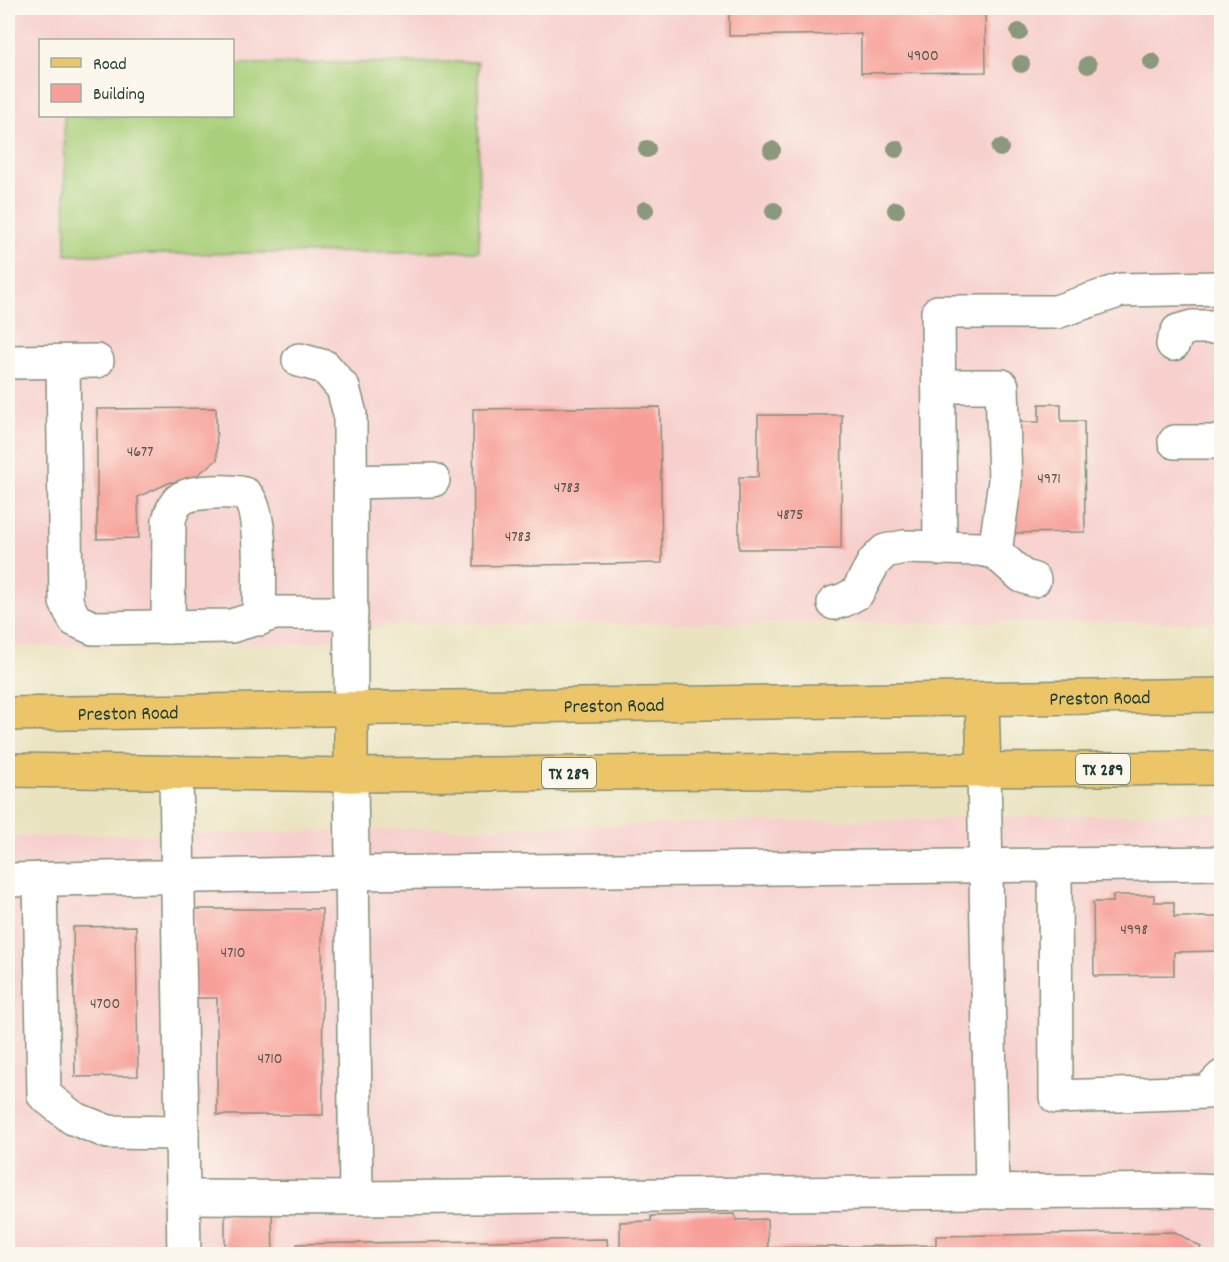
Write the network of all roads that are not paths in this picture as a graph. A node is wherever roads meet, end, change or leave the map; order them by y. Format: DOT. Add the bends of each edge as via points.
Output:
graph roads {
  1 [pos="1221,288"];
  2 [pos="1221,327"];
  3 [pos="1173,344"];
  4 [pos="299,360"];
  5 [pos="97,361"];
  6 [pos="8,362"];
  7 [pos="63,362"];
  8 [pos="939,386"];
  9 [pos="1175,442"];
  10 [pos="1221,442"];
  11 [pos="434,480"];
  12 [pos="351,482"];
  13 [pos="940,549"];
  14 [pos="995,552"];
  15 [pos="1034,580"];
  16 [pos="834,603"];
  17 [pos="351,613"];
  18 [pos="259,619"];
  19 [pos="168,627"];
  20 [pos="1221,695"];
  21 [pos="982,699"];
  22 [pos="351,709"];
  23 [pos="8,714"];
  24 [pos="1221,768"];
  25 [pos="8,770"];
  26 [pos="984,771"];
  27 [pos="176,772"];
  28 [pos="351,775"];
  29 [pos="1221,863"];
  30 [pos="1055,864"];
  31 [pos="986,865"];
  32 [pos="352,873"];
  33 [pos="177,876"];
  34 [pos="40,879"];
  35 [pos="8,880"];
  36 [pos="1221,1077"];
  37 [pos="182,1133"];
  38 [pos="1221,1191"];
  39 [pos="992,1192"];
  40 [pos="184,1197"];
  41 [pos="356,1198"];
  42 [pos="184,1254"];
  1 -- 8 [label="lane" via="1121,290 1056,312 938,312"];
  2 -- 3 [label="lane" via="1178,331"];
  4 -- 12 [label="lane" via="326,367 343,388 350,414"];
  5 -- 7 [label="lane"];
  6 -- 7 [label="lane"];
  7 -- 19 [label="lane" via="66,602 75,620 93,628"];
  8 -- 13 [label="lane"];
  8 -- 14 [label="lane" via="1002,386 1005,481"];
  9 -- 10 [label="lane"];
  11 -- 12 [label="lane"];
  12 -- 17 [label="lane"];
  13 -- 14 [label="lane"];
  13 -- 16 [label="lane" via="904,547 885,551 874,562 857,593"];
  14 -- 15 [label="lane" via="1022,576"];
  17 -- 18 [label="lane" via="275,614"];
  17 -- 22 [label="lane"];
  18 -- 19 [label="lane" via="231,626"];
  18 -- 19 [label="lane" via="257,527 252,505 239,492 207,492 180,498 173,506 169,520"];
  20 -- 21 [label="main road, Preston Road"];
  21 -- 22 [label="main road, Preston Road"];
  21 -- 26 [label="main road"];
  22 -- 23 [label="main road, Preston Road"];
  22 -- 28 [label="main road"];
  24 -- 26 [label="main road, TX 289"];
  25 -- 27 [label="main road, TX 289"];
  26 -- 28 [label="main road, TX 289"];
  26 -- 31 [label="lane"];
  27 -- 28 [label="main road, TX 289"];
  27 -- 33 [label="lane"];
  28 -- 32 [label="lane"];
  29 -- 30 [label="lane"];
  30 -- 31 [label="lane"];
  30 -- 36 [label="lane" via="1056,1097 1207,1092"];
  31 -- 32 [label="lane"];
  31 -- 39 [label="lane"];
  32 -- 33 [label="lane"];
  32 -- 41 [label="lane"];
  33 -- 34 [label="lane"];
  33 -- 37 [label="lane"];
  34 -- 35 [label="lane"];
  34 -- 37 [label="lane" via="44,1095 73,1118 108,1132"];
  37 -- 40 [label="lane"];
  38 -- 39 [label="lane"];
  39 -- 41 [label="lane"];
  40 -- 41 [label="lane"];
  40 -- 42 [label="lane"];
}
